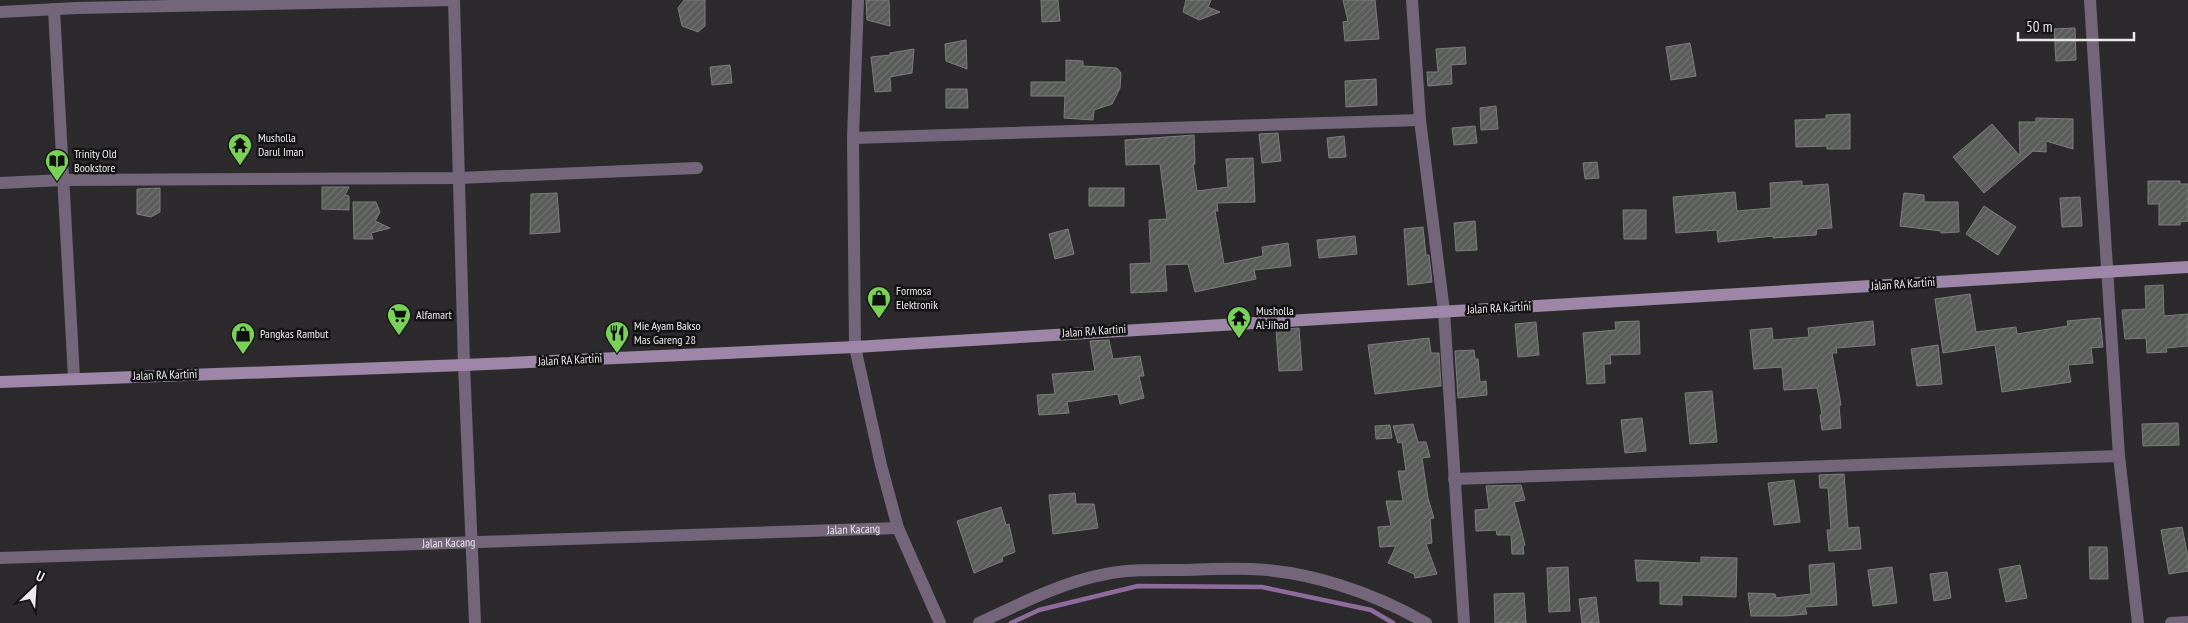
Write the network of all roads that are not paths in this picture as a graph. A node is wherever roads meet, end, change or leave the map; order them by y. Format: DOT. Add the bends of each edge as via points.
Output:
graph roads {
  1 [pos="454,0"];
  2 [pos="858,0"];
  3 [pos="1412,0"];
  4 [pos="2090,0"];
  5 [pos="54,9"];
  6 [pos="0,12"];
  7 [pos="1420,120"];
  8 [pos="853,138"];
  9 [pos="697,168"];
  10 [pos="458,178"];
  11 [pos="63,180"];
  12 [pos="0,183"];
  13 [pos="2188,268"];
  14 [pos="2107,273"];
  15 [pos="1444,311"];
  16 [pos="855,347"];
  17 [pos="464,366"];
  18 [pos="74,378"];
  19 [pos="0,382"];
  20 [pos="2119,456"];
  21 [pos="1454,479"];
  22 [pos="898,528"];
  23 [pos="471,541"];
  24 [pos="0,558"];
  25 [pos="2188,622"];
  26 [pos="474,623"];
  27 [pos="940,623"];
  28 [pos="979,623"];
  29 [pos="1426,623"];
  30 [pos="1464,623"];
  31 [pos="2138,623"];
  32 [pos="2171,623"];
  1 -- 5 [label="street"];
  1 -- 10 [label="street"];
  2 -- 8 [label="street"];
  3 -- 7 [label="street"];
  4 -- 14 [label="street"];
  5 -- 6 [label="street"];
  5 -- 11 [label="street"];
  7 -- 8 [label="street"];
  7 -- 15 [label="street"];
  8 -- 16 [label="street"];
  9 -- 10 [label="street"];
  10 -- 11 [label="street"];
  10 -- 17 [label="street"];
  11 -- 12 [label="street"];
  11 -- 18 [label="street"];
  13 -- 14 [label="main road, Jalan RA Kartini"];
  14 -- 15 [label="main road, Jalan RA Kartini"];
  14 -- 20 [label="street"];
  15 -- 16 [label="main road, Jalan RA Kartini"];
  15 -- 21 [label="street"];
  16 -- 17 [label="main road, Jalan RA Kartini"];
  16 -- 22 [label="street"];
  17 -- 18 [label="main road, Jalan RA Kartini"];
  17 -- 23 [label="street"];
  18 -- 19 [label="main road, Jalan RA Kartini"];
  20 -- 21 [label="street"];
  20 -- 31 [label="street"];
  21 -- 30 [label="street"];
  22 -- 23 [label="street, Jalan Kacang"];
  22 -- 27 [label="street"];
  23 -- 24 [label="street, Jalan Kacang"];
  23 -- 26 [label="street"];
  25 -- 32 [label="street"];
  28 -- 29 [label="street" via="1057,588 1105,574 1140,570 1251,569 1312,578 1360,592"];
}
